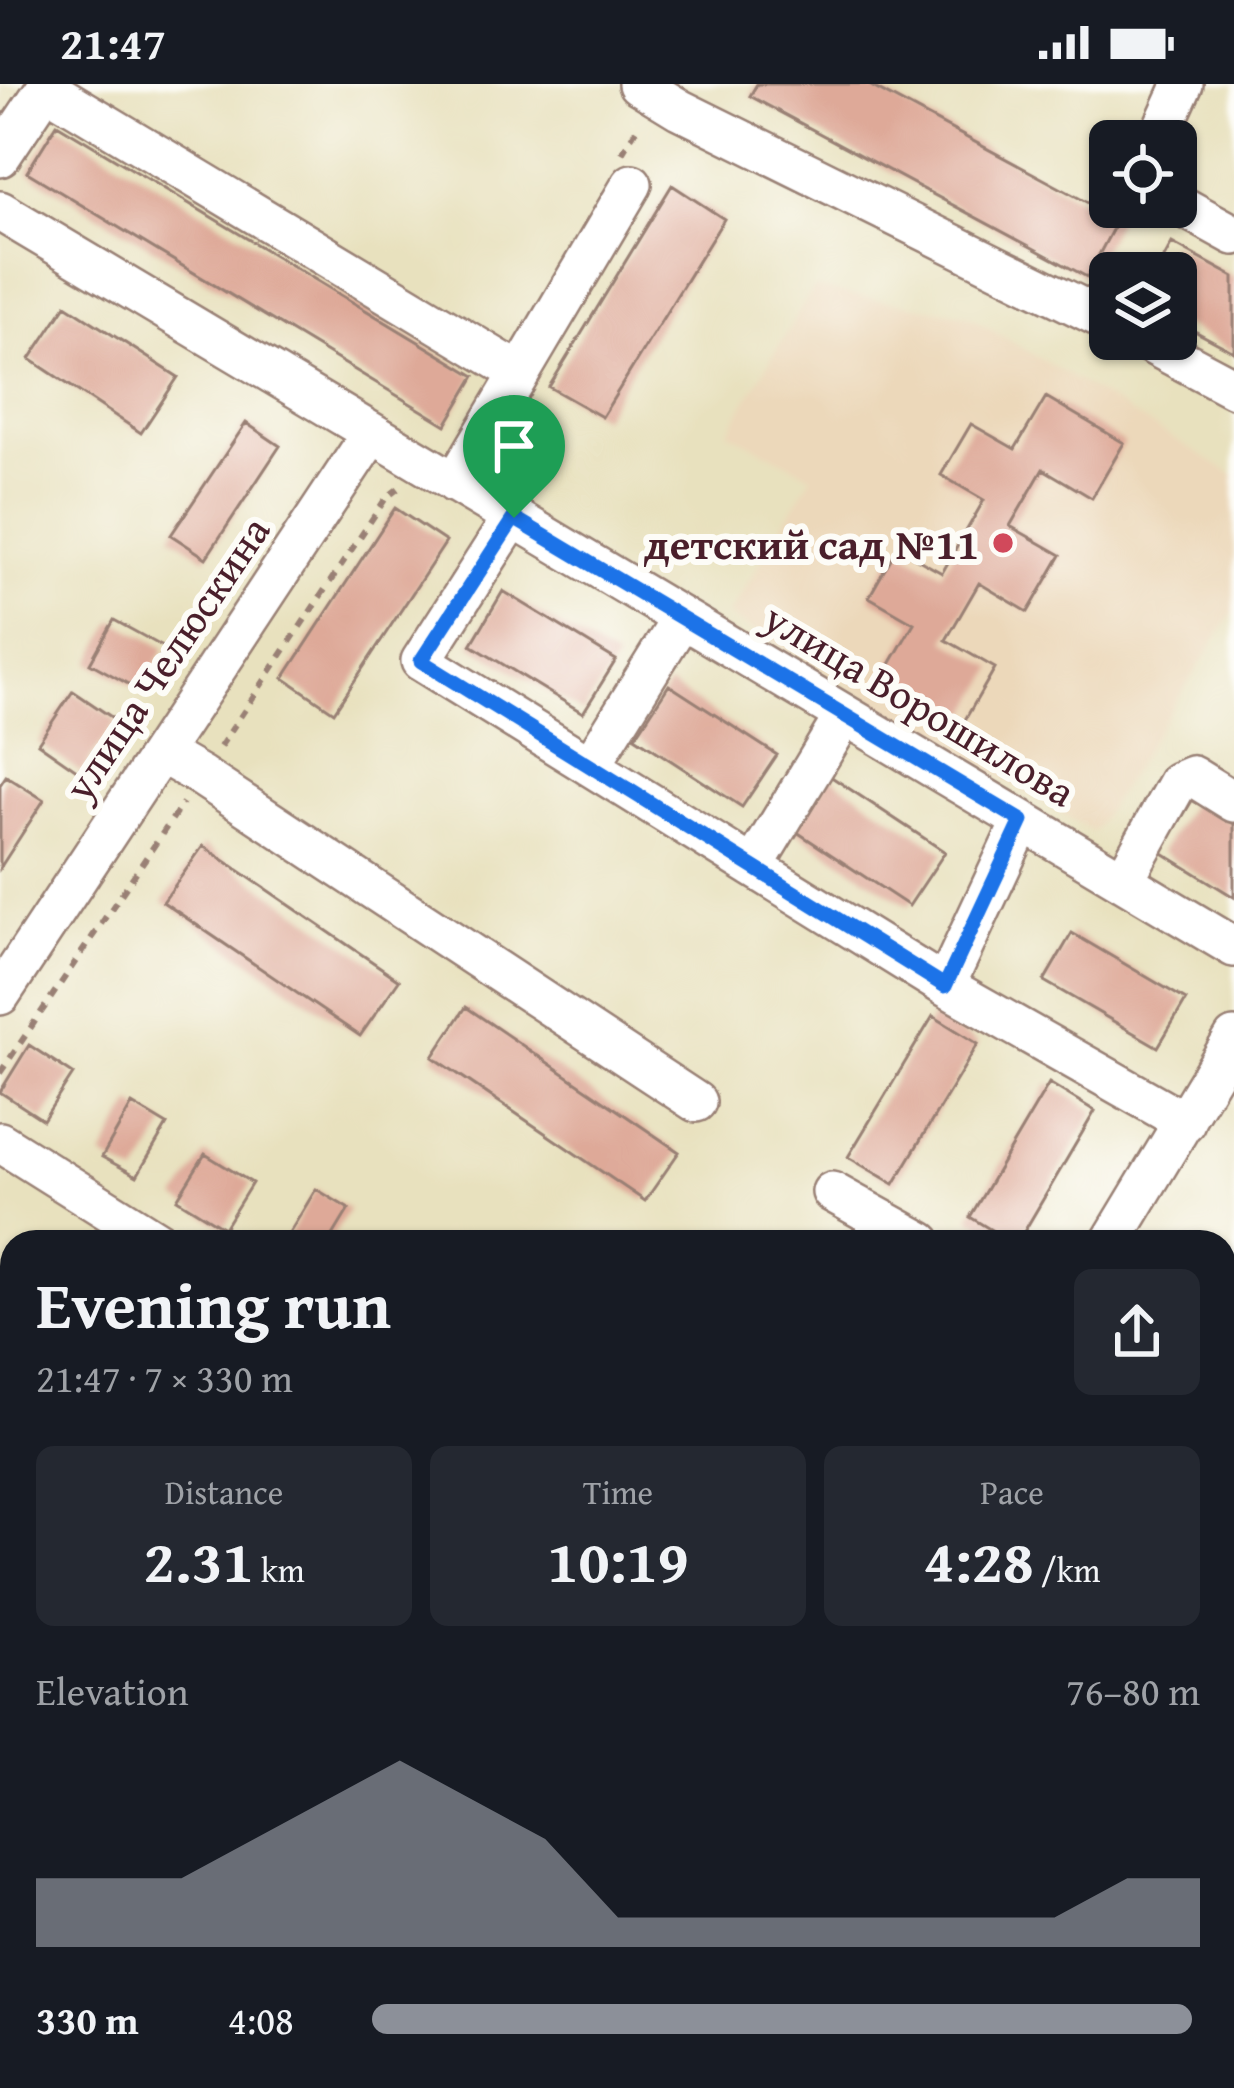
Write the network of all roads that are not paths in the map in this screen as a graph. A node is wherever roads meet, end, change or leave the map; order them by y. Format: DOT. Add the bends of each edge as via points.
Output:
graph roads {
  1 [pos="638,84"];
  2 [pos="1183,84"];
  3 [pos="685,96"];
  4 [pos="1167,120"];
  5 [pos="0,158"];
  6 [pos="632,184"];
  7 [pos="0,211"];
  8 [pos="1197,215"];
  9 [pos="1234,235"];
  10 [pos="1089,311"];
  11 [pos="1181,360"];
  12 [pos="520,373"];
  13 [pos="1234,388"];
  14 [pos="372,433"];
  15 [pos="455,483"];
  16 [pos="514,518"];
  17 [pos="682,618"];
  18 [pos="845,715"];
  19 [pos="160,753"];
  20 [pos="590,766"];
  21 [pos="1234,802"];
  22 [pos="1022,821"];
  23 [pos="753,867"];
  24 [pos="1123,881"];
  25 [pos="1234,947"];
  26 [pos="945,986"];
  27 [pos="0,994"];
  28 [pos="1234,1038"];
  29 [pos="696,1102"];
  30 [pos="1185,1122"];
  31 [pos="0,1142"];
  32 [pos="832,1192"];
  33 [pos="139,1230"];
  34 [pos="900,1230"];
  35 [pos="1118,1230"];
  1 -- 3 [label="street"];
  2 -- 4 [label="street"];
  3 -- 10 [label="street"];
  5 -- 12 [label="street" via="46,88"];
  6 -- 12 [label="street"];
  7 -- 14 [label="street, улица Ворошилова"];
  8 -- 9 [label="street"];
  11 -- 13 [label="street"];
  12 -- 15 [label="street"];
  14 -- 15 [label="street, улица Ворошилова"];
  14 -- 19 [label="street, улица Челюскина"];
  15 -- 16 [label="street, улица Ворошилова"];
  16 -- 17 [label="street, улица Ворошилова"];
  16 -- 20 [label="street" via="421,661"];
  17 -- 18 [label="street, улица Ворошилова"];
  17 -- 20 [label="street"];
  18 -- 22 [label="street, улица Ворошилова"];
  18 -- 23 [label="street"];
  19 -- 27 [label="street, улица Челюскина"];
  19 -- 29 [label="street"];
  20 -- 23 [label="street"];
  21 -- 24 [label="street" via="1192,776 1178,782"];
  22 -- 24 [label="street, улица Ворошилова"];
  22 -- 26 [label="street"];
  23 -- 26 [label="street"];
  24 -- 25 [label="street, улица Ворошилова"];
  26 -- 30 [label="street"];
  28 -- 30 [label="street"];
  30 -- 35 [label="street"];
  31 -- 33 [label="street"];
  32 -- 34 [label="street"];
}
